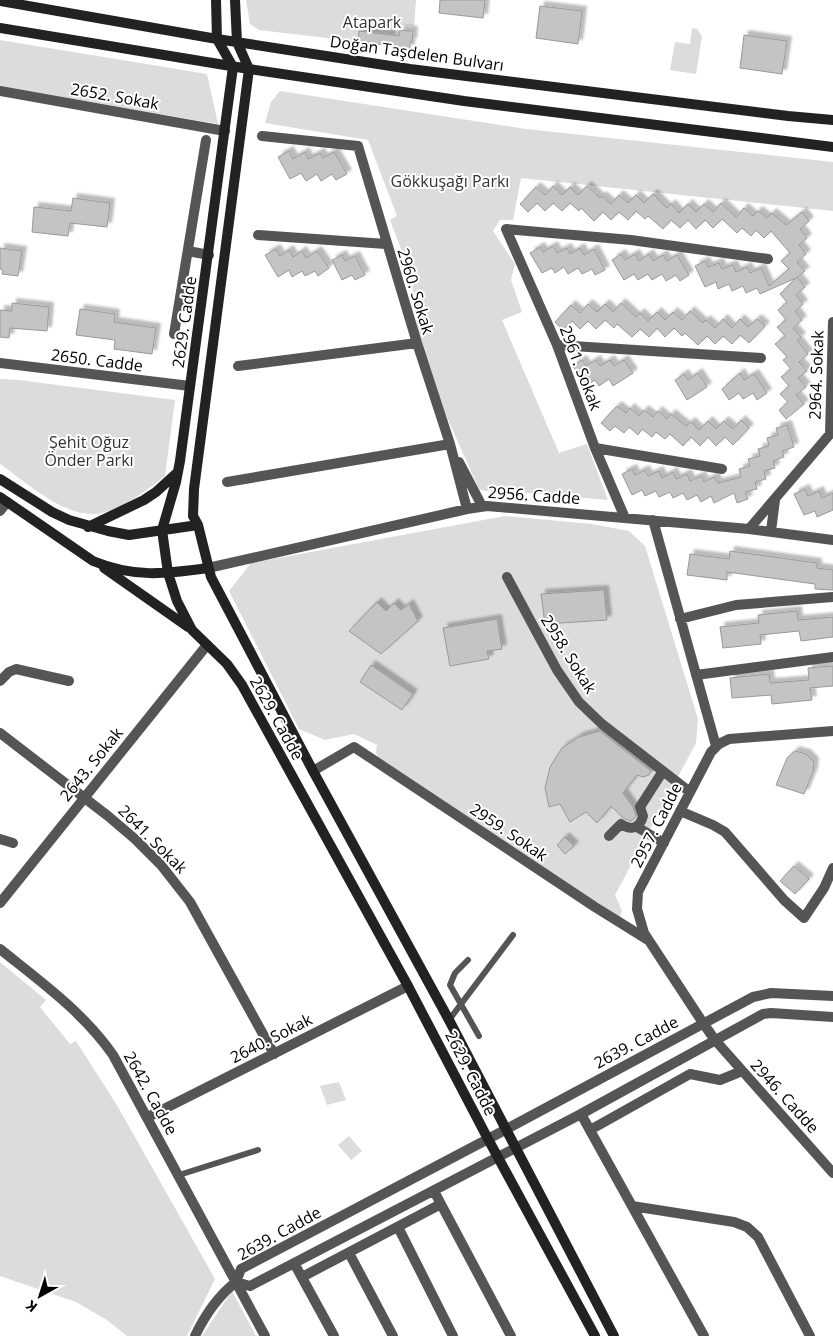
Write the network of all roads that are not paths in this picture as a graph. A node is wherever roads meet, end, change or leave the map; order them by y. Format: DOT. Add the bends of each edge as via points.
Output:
graph roads {
  1 [pos="216,0"];
  2 [pos="235,0"];
  3 [pos="4,1"];
  4 [pos="0,28"];
  5 [pos="217,39"];
  6 [pos="237,42"];
  7 [pos="233,67"];
  8 [pos="250,70"];
  9 [pos="0,91"];
  10 [pos="833,120"];
  11 [pos="225,131"];
  12 [pos="262,136"];
  13 [pos="206,140"];
  14 [pos="833,147"];
  15 [pos="258,235"];
  16 [pos="386,244"];
  17 [pos="188,251"];
  18 [pos="208,255"];
  19 [pos="768,259"];
  20 [pos="833,322"];
  21 [pos="174,334"];
  22 [pos="417,343"];
  23 [pos="557,345"];
  24 [pos="761,358"];
  25 [pos="0,363"];
  26 [pos="238,366"];
  27 [pos="190,386"];
  28 [pos="831,434"];
  29 [pos="450,444"];
  30 [pos="595,448"];
  31 [pos="722,469"];
  32 [pos="178,472"];
  33 [pos="0,479"];
  34 [pos="227,482"];
  35 [pos="3,500"];
  36 [pos="774,500"];
  37 [pos="482,506"];
  38 [pos="467,509"];
  39 [pos="0,511"];
  40 [pos="625,518"];
  41 [pos="653,520"];
  42 [pos="198,525"];
  43 [pos="88,527"];
  44 [pos="749,529"];
  45 [pos="162,530"];
  46 [pos="771,532"];
  47 [pos="833,540"];
  48 [pos="92,561"];
  49 [pos="208,568"];
  50 [pos="168,573"];
  51 [pos="507,577"];
  52 [pos="833,597"];
  53 [pos="680,618"];
  54 [pos="192,630"];
  55 [pos="206,644"];
  56 [pos="833,657"];
  57 [pos="696,675"];
  58 [pos="0,681"];
  59 [pos="69,681"];
  60 [pos="833,731"];
  61 [pos="0,733"];
  62 [pos="716,746"];
  63 [pos="313,771"];
  64 [pos="662,771"];
  65 [pos="690,792"];
  66 [pos="84,797"];
  67 [pos="680,812"];
  68 [pos="638,827"];
  69 [pos="609,836"];
  70 [pos="0,839"];
  71 [pos="664,843"];
  72 [pos="13,844"];
  73 [pos="833,868"];
  74 [pos="0,903"];
  75 [pos="513,935"];
  76 [pos="649,941"];
  77 [pos="0,949"];
  78 [pos="468,960"];
  79 [pos="408,986"];
  80 [pos="833,996"];
  81 [pos="461,1004"];
  82 [pos="833,1017"];
  83 [pos="449,1020"];
  84 [pos="704,1023"];
  85 [pos="479,1036"];
  86 [pos="715,1040"];
  87 [pos="274,1054"];
  88 [pos="742,1071"];
  89 [pos="581,1114"];
  90 [pos="148,1117"];
  91 [pos="506,1129"];
  92 [pos="590,1130"];
  93 [pos="488,1139"];
  94 [pos="516,1148"];
  95 [pos="258,1150"];
  96 [pos="498,1157"];
  97 [pos="833,1173"];
  98 [pos="179,1175"];
  99 [pos="434,1191"];
  100 [pos="441,1204"];
  101 [pos="632,1206"];
  102 [pos="398,1227"];
  103 [pos="349,1253"];
  104 [pos="294,1263"];
  105 [pos="302,1277"];
  106 [pos="236,1282"];
  107 [pos="195,1336"];
  108 [pos="265,1336"];
  109 [pos="334,1336"];
  110 [pos="393,1336"];
  111 [pos="453,1336"];
  112 [pos="511,1336"];
  113 [pos="595,1336"];
  114 [pos="614,1336"];
  115 [pos="704,1336"];
  116 [pos="810,1336"];
  1 -- 5 [label="main road"];
  2 -- 6 [label="main road"];
  3 -- 5 [label="main road, Doğan Taşdelen Bulvarı"];
  4 -- 7 [label="main road"];
  5 -- 6 [label="main road, Doğan Taşdelen Bulvarı"];
  5 -- 7 [label="main road"];
  6 -- 8 [label="main road"];
  6 -- 10 [label="main road, Doğan Taşdelen Bulvarı" via="410,69"];
  7 -- 8 [label="main road"];
  7 -- 11 [label="main road, 2629. Cadde"];
  8 -- 14 [label="main road"];
  8 -- 42 [label="main road, 2629. Cadde" via="195,477 193,516"];
  9 -- 11 [label="street, 2652. Sokak"];
  11 -- 18 [label="main road, 2629. Cadde"];
  12 -- 16 [label="street, 2960. Sokak" via="358,146"];
  13 -- 17 [label="street"];
  15 -- 16 [label="street"];
  16 -- 22 [label="street, 2960. Sokak"];
  17 -- 18 [label="street"];
  17 -- 21 [label="street"];
  18 -- 27 [label="main road, 2629. Cadde"];
  19 -- 23 [label="street, 2961. Sokak" via="631,240 506,229"];
  20 -- 28 [label="street, 2964. Sokak"];
  22 -- 26 [label="street"];
  22 -- 29 [label="street, 2960. Sokak"];
  23 -- 24 [label="street"];
  23 -- 30 [label="street, 2961. Sokak"];
  25 -- 27 [label="street, 2650. Cadde"];
  27 -- 32 [label="main road, 2629. Cadde"];
  28 -- 36 [label="street, 2964. Sokak"];
  29 -- 34 [label="street"];
  29 -- 37 [label="street, 2960. Sokak"];
  29 -- 38 [label="street, 2960. Sokak"];
  30 -- 31 [label="street"];
  30 -- 40 [label="street, 2961. Sokak"];
  32 -- 43 [label="main road" via="144,500"];
  32 -- 45 [label="main road, 2629. Cadde"];
  33 -- 43 [label="main road" via="52,512"];
  35 -- 39 [label="street"];
  35 -- 48 [label="main road"];
  36 -- 44 [label="street, 2964. Sokak"];
  36 -- 46 [label="street"];
  37 -- 38 [label="street, 2956. Cadde"];
  37 -- 40 [label="street, 2956. Cadde"];
  38 -- 49 [label="street, 2956. Cadde"];
  40 -- 41 [label="street, 2956. Cadde"];
  41 -- 44 [label="street, 2956. Cadde"];
  41 -- 53 [label="street"];
  42 -- 45 [label="main road"];
  42 -- 49 [label="main road, 2629. Cadde"];
  43 -- 45 [label="main road" via="128,535"];
  44 -- 46 [label="street, 2956. Cadde"];
  45 -- 50 [label="main road, 2629. Cadde"];
  46 -- 47 [label="street, 2956. Cadde"];
  48 -- 50 [label="main road" via="136,573"];
  48 -- 54 [label="main road"];
  49 -- 50 [label="main road"];
  49 -- 63 [label="main road, 2629. Cadde"];
  50 -- 54 [label="main road, 2629. Cadde"];
  51 -- 64 [label="street, 2958. Sokak" via="553,663 579,702"];
  52 -- 53 [label="street" via="736,606"];
  53 -- 57 [label="street"];
  54 -- 55 [label="main road, 2629. Cadde"];
  55 -- 66 [label="street, 2643. Sokak"];
  55 -- 79 [label="main road, 2629. Cadde" via="227,664 242,685"];
  56 -- 57 [label="street"];
  57 -- 62 [label="street"];
  58 -- 59 [label="street" via="16,669"];
  60 -- 62 [label="street" via="729,738"];
  61 -- 66 [label="street, 2641. Sokak"];
  62 -- 65 [label="street, 2957. Cadde"];
  63 -- 76 [label="street, 2959. Sokak" via="354,747"];
  63 -- 83 [label="main road, 2629. Cadde"];
  64 -- 65 [label="street, 2958. Sokak"];
  64 -- 68 [label="street" via="640,807 643,820"];
  65 -- 67 [label="street, 2957. Cadde"];
  66 -- 74 [label="street, 2643. Sokak"];
  66 -- 87 [label="street, 2641. Sokak" via="135,839 180,888"];
  67 -- 71 [label="street, 2957. Cadde"];
  67 -- 73 [label="street" via="726,832 784,900 804,918"];
  68 -- 69 [label="street" via="628,828 621,824"];
  68 -- 71 [label="street"];
  70 -- 72 [label="street"];
  71 -- 76 [label="street, 2957. Cadde" via="637,898 639,920"];
  75 -- 81 [label="lane"];
  76 -- 84 [label="street, 2957. Cadde"];
  77 -- 90 [label="street, 2642. Cadde" via="87,1022 114,1055"];
  78 -- 81 [label="lane" via="455,973 450,985"];
  79 -- 87 [label="street, 2640. Sokak"];
  79 -- 93 [label="main road, 2629. Cadde"];
  80 -- 84 [label="street, 2639. Cadde" via="758,995"];
  81 -- 83 [label="lane"];
  81 -- 85 [label="lane"];
  82 -- 86 [label="street, 2639. Cadde" via="767,1013"];
  83 -- 91 [label="main road, 2629. Cadde"];
  84 -- 86 [label="street, 2946. Cadde"];
  84 -- 91 [label="street, 2639. Cadde"];
  86 -- 88 [label="street, 2946. Cadde"];
  86 -- 89 [label="street, 2639. Cadde"];
  87 -- 90 [label="street, 2640. Sokak"];
  88 -- 92 [label="street" via="720,1080 690,1074"];
  88 -- 97 [label="street, 2946. Cadde"];
  89 -- 92 [label="street"];
  89 -- 94 [label="street, 2639. Cadde"];
  90 -- 98 [label="street, 2642. Cadde"];
  91 -- 93 [label="street, 2639. Cadde"];
  91 -- 94 [label="main road, 2629. Cadde"];
  92 -- 101 [label="street"];
  93 -- 96 [label="main road, 2629. Cadde"];
  93 -- 106 [label="street, 2639. Cadde" via="241,1269"];
  94 -- 96 [label="street, 2639. Cadde"];
  94 -- 114 [label="main road, 2629. Cadde"];
  95 -- 98 [label="lane"];
  96 -- 99 [label="street, 2639. Cadde"];
  96 -- 113 [label="main road, 2629. Cadde"];
  98 -- 106 [label="street, 2642. Cadde"];
  99 -- 100 [label="street"];
  99 -- 104 [label="street, 2639. Cadde"];
  100 -- 102 [label="street"];
  100 -- 112 [label="street"];
  101 -- 115 [label="street"];
  101 -- 116 [label="street" via="747,1227 758,1237"];
  102 -- 103 [label="street"];
  102 -- 111 [label="street"];
  103 -- 105 [label="street"];
  103 -- 110 [label="street"];
  104 -- 105 [label="street"];
  104 -- 106 [label="street, 2639. Cadde" via="250,1286"];
  105 -- 109 [label="street"];
  106 -- 107 [label="street" via="222,1294"];
  106 -- 108 [label="street, 2642. Cadde"];
}
